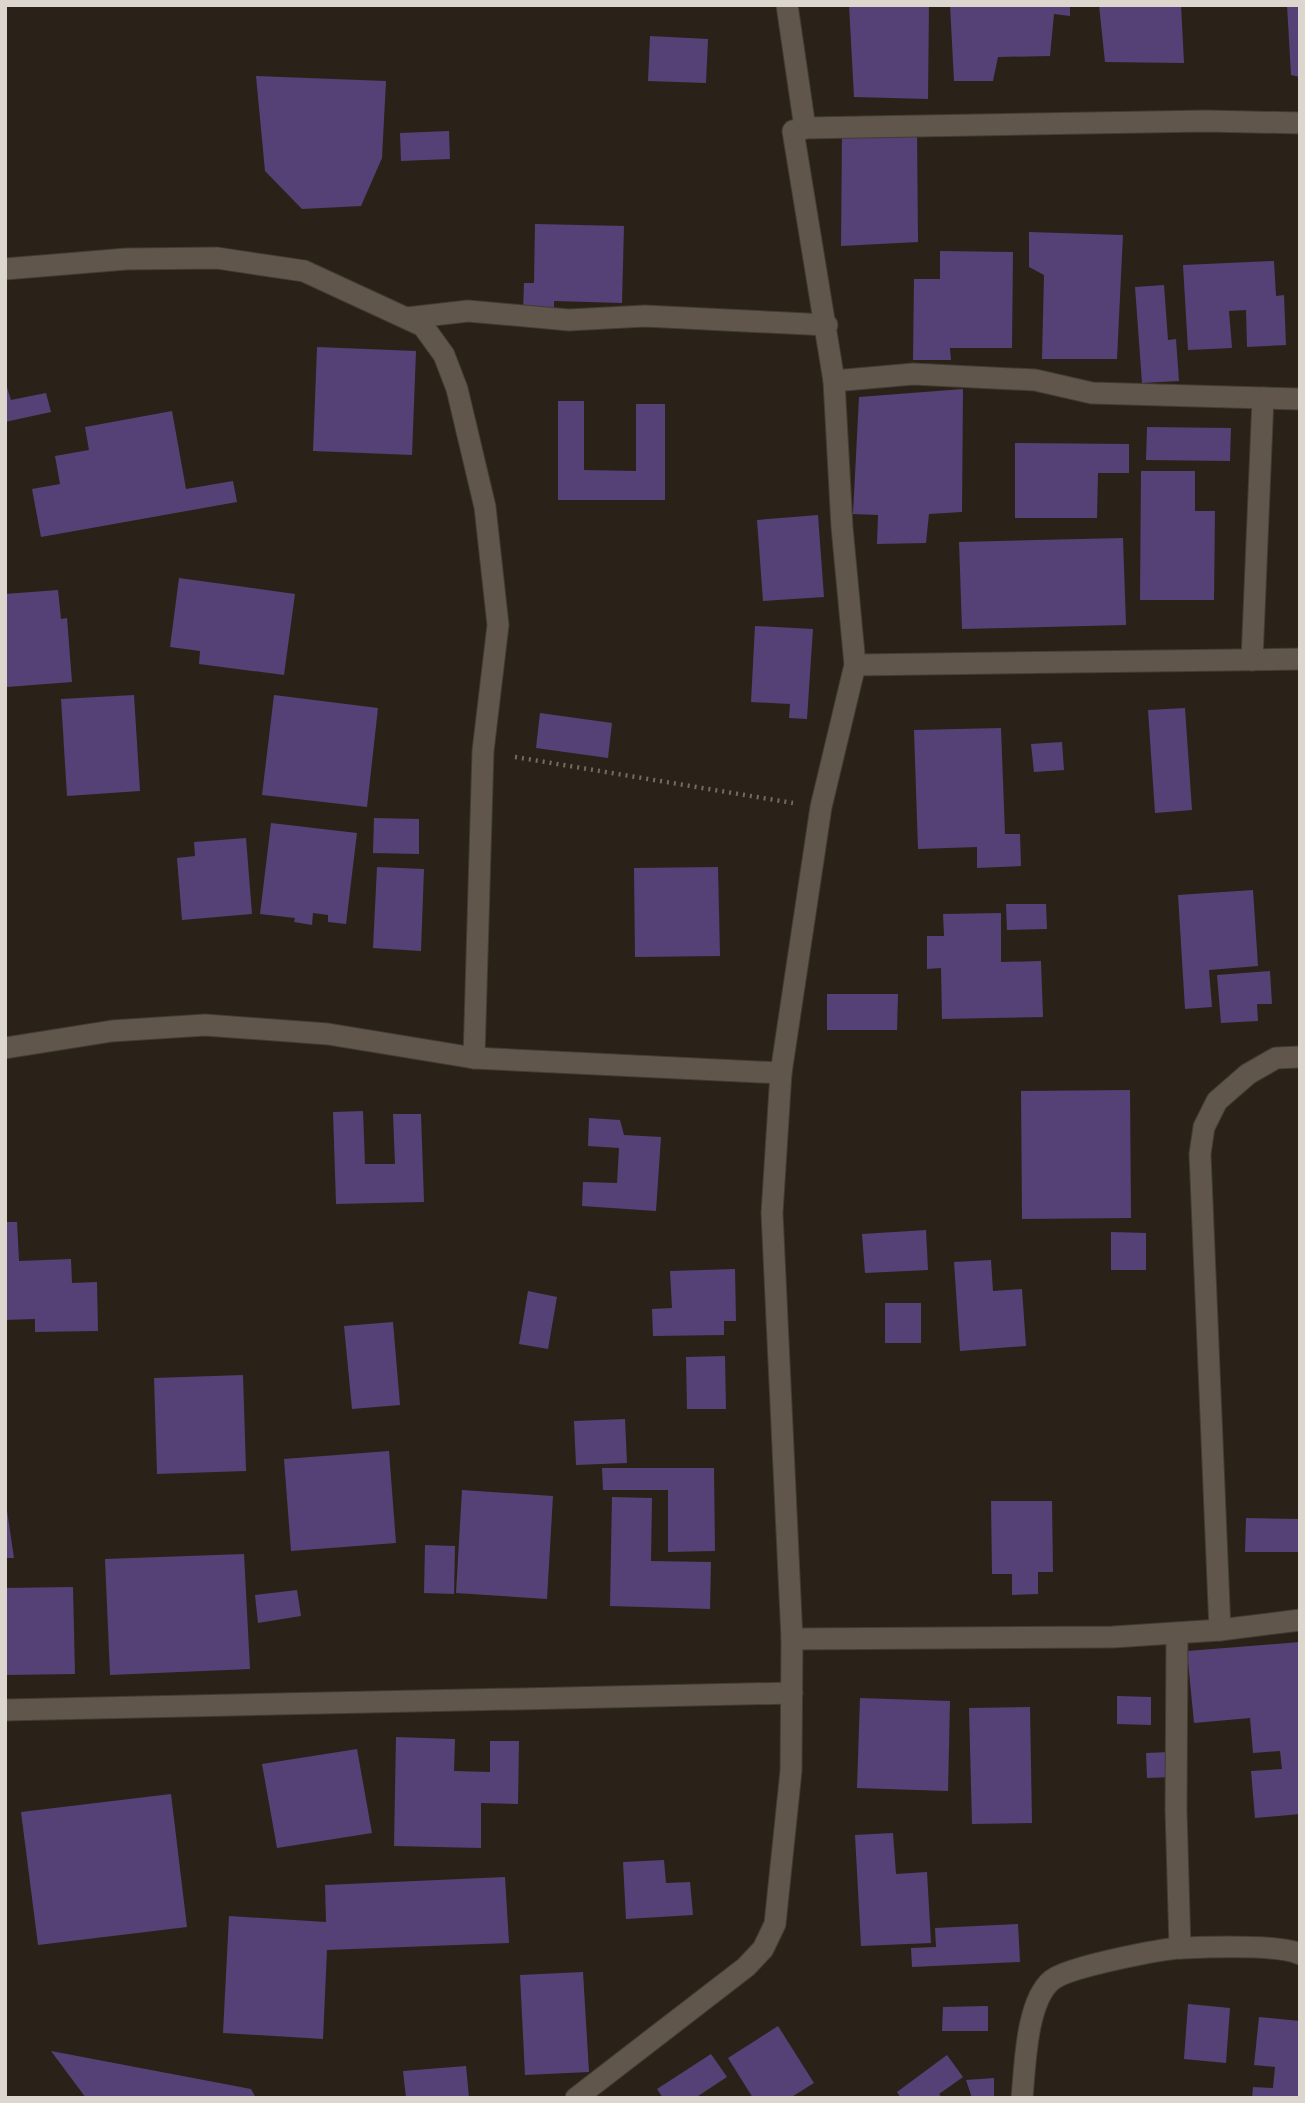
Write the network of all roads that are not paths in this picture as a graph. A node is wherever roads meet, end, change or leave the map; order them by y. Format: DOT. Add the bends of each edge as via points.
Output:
graph roads {
  1 [pos="787,5"];
  2 [pos="1300,123"];
  3 [pos="805,128"];
  4 [pos="5,269"];
  5 [pos="407,318"];
  6 [pos="827,325"];
  7 [pos="834,381"];
  8 [pos="1264,398"];
  9 [pos="1300,399"];
  10 [pos="1300,659"];
  11 [pos="1252,660"];
  12 [pos="855,665"];
  13 [pos="5,1048"];
  14 [pos="1300,1057"];
  15 [pos="474,1058"];
  16 [pos="781,1073"];
  17 [pos="1300,1620"];
  18 [pos="1220,1630"];
  19 [pos="1177,1633"];
  20 [pos="792,1639"];
  21 [pos="792,1693"];
  22 [pos="5,1710"];
  23 [pos="1180,1948"];
  24 [pos="1300,1954"];
  25 [pos="576,2098"];
  26 [pos="1022,2098"];
  1 -- 3 [label="street"];
  2 -- 3 [label="street"];
  3 -- 6 [label="street" via="793,131"];
  4 -- 5 [label="street" via="126,259 217,258 304,271"];
  5 -- 6 [label="street" via="468,311 569,320 645,316"];
  5 -- 15 [label="street" via="423,326 444,355 457,388 485,507 498,625 483,751"];
  6 -- 7 [label="street"];
  7 -- 8 [label="street" via="914,374 1035,380 1092,393"];
  7 -- 12 [label="street"];
  8 -- 9 [label="street"];
  8 -- 11 [label="street"];
  10 -- 11 [label="street"];
  11 -- 12 [label="street"];
  12 -- 16 [label="street" via="821,807"];
  13 -- 15 [label="street" via="112,1031 205,1024 328,1034"];
  14 -- 18 [label="street" via="1276,1058 1248,1074 1217,1101 1201,1145"];
  15 -- 16 [label="street"];
  16 -- 20 [label="street" via="772,1213"];
  17 -- 18 [label="street"];
  18 -- 19 [label="street"];
  19 -- 20 [label="street" via="1048,1639"];
  19 -- 23 [label="street"];
  20 -- 21 [label="street"];
  21 -- 22 [label="street"];
  21 -- 25 [label="street" via="791,1771 780,1883 775,1924 763,1949"];
  23 -- 24 [label="street"];
  23 -- 26 [label="street" via="1073,1970 1052,1980 1033,2019"];
}
